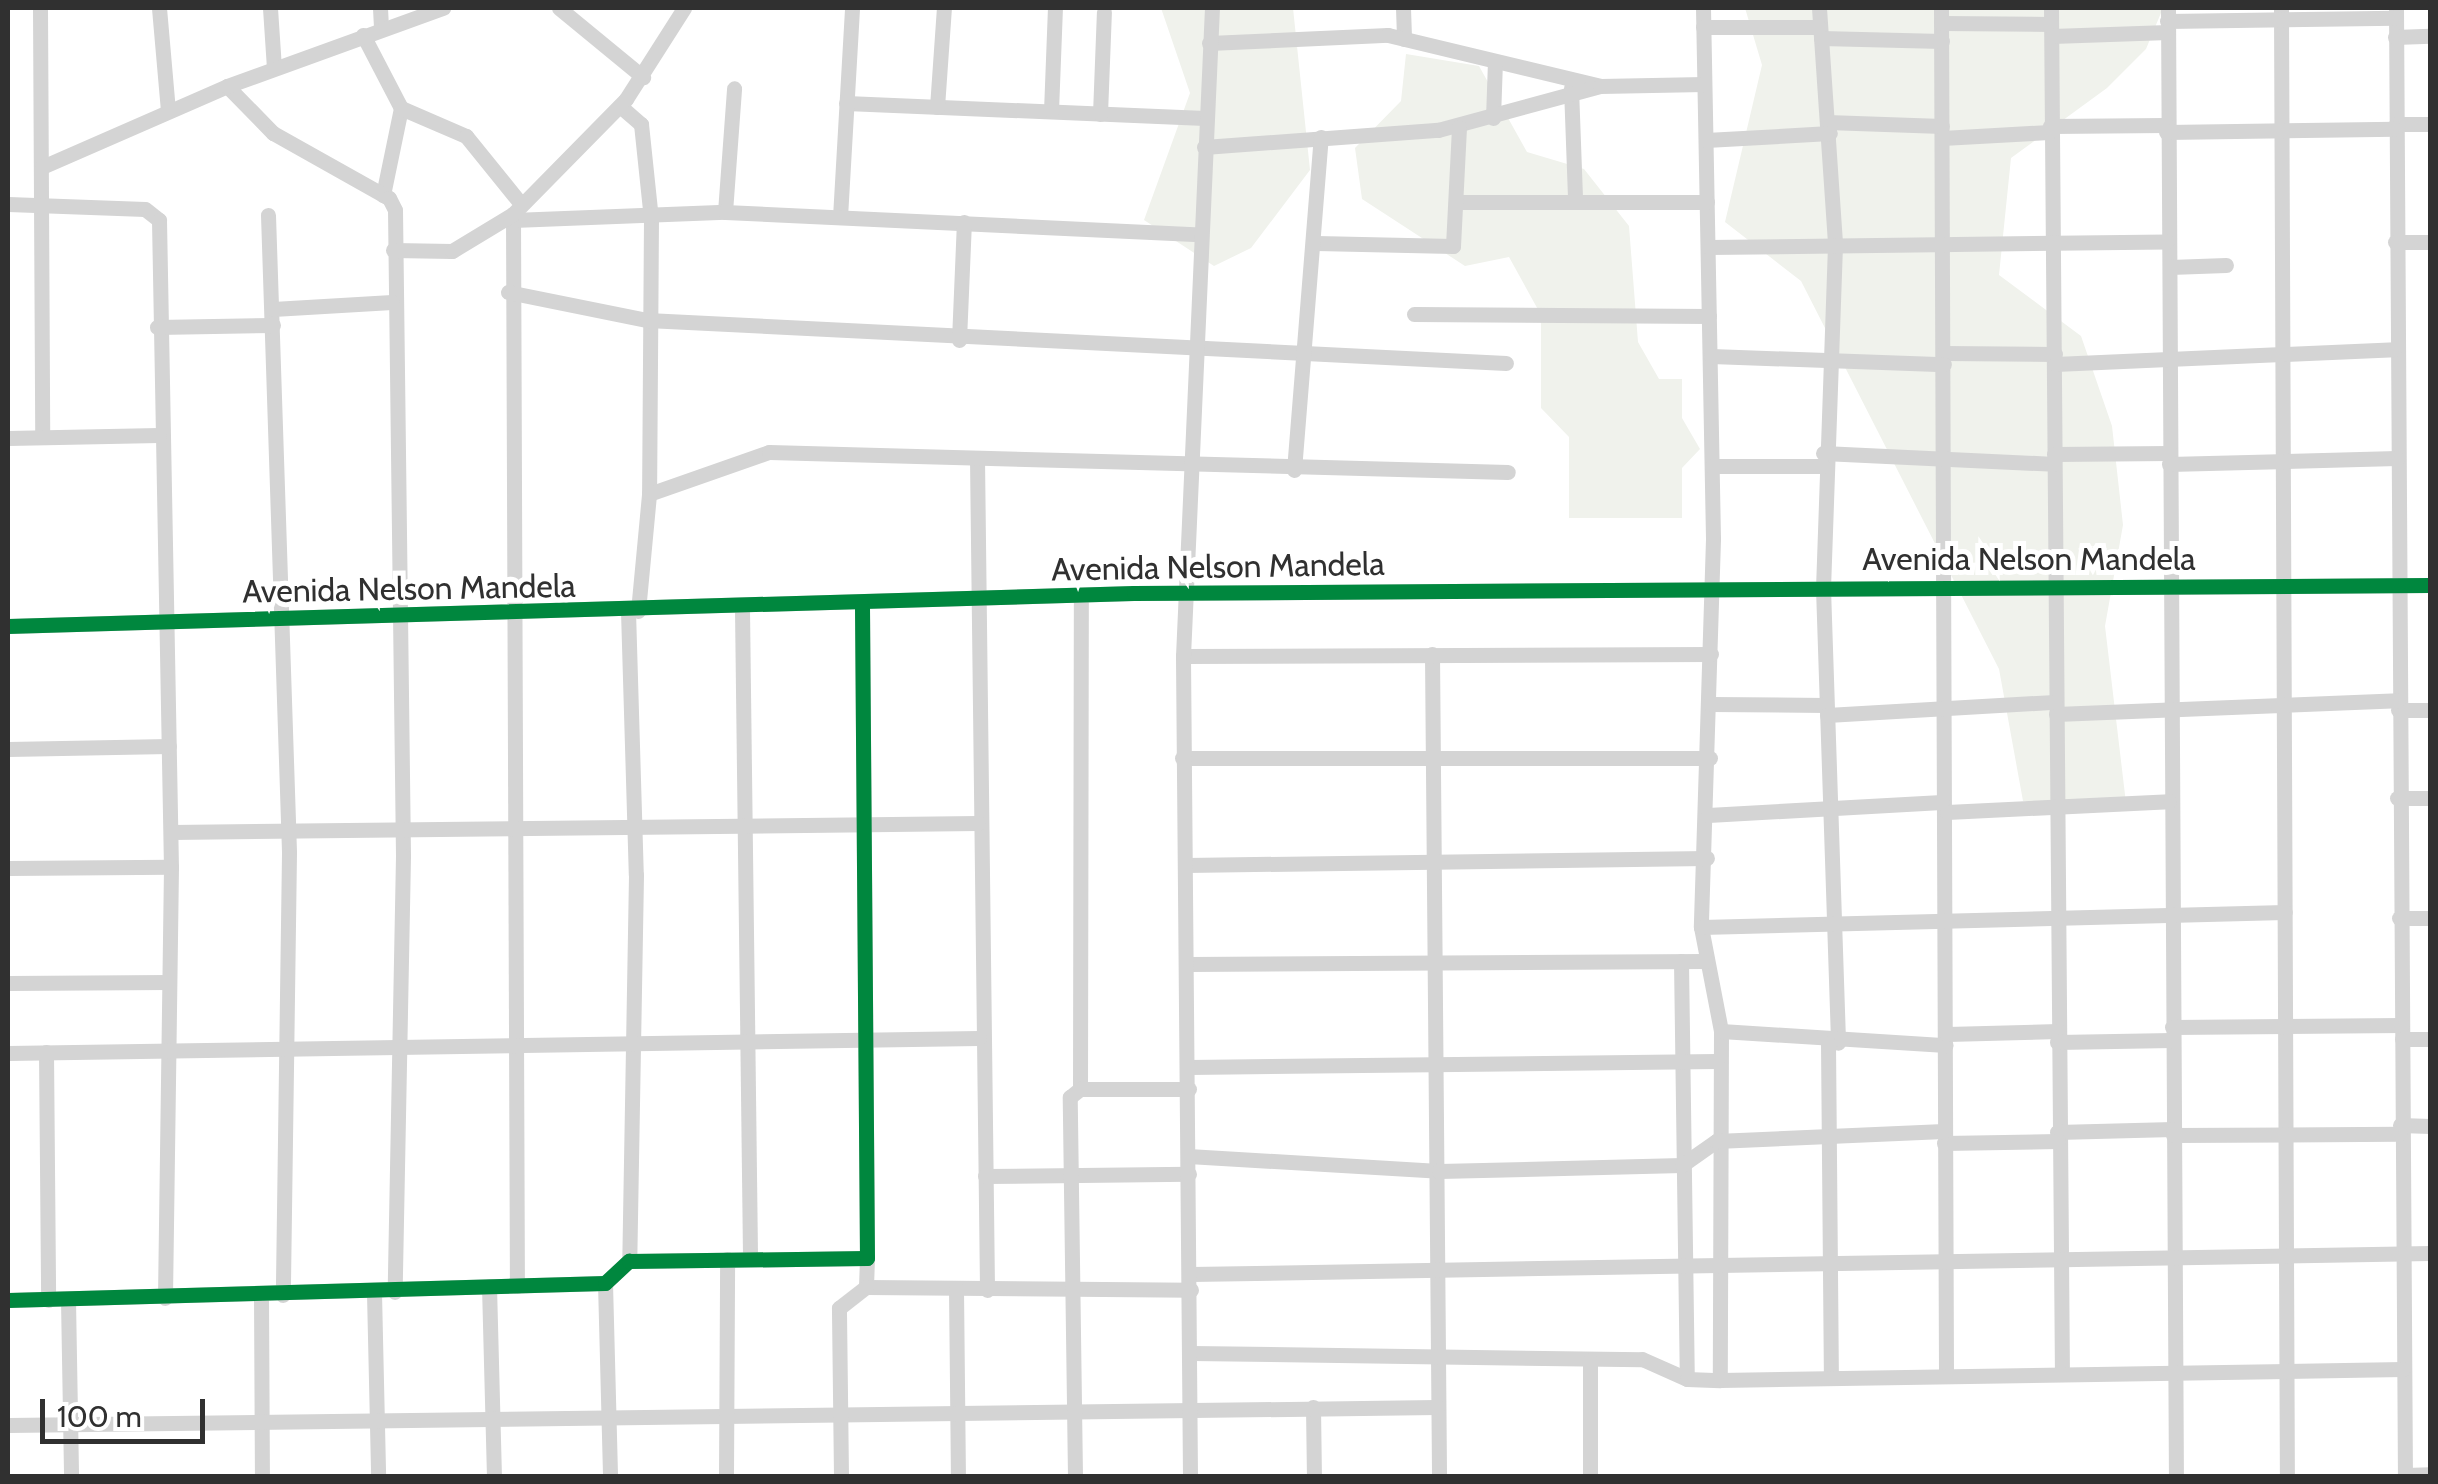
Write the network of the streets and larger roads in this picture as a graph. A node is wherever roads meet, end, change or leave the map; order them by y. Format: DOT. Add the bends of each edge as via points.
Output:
graph roads {
  1 [pos="40,8"];
  2 [pos="159,8"];
  3 [pos="270,8"];
  4 [pos="380,8"];
  5 [pos="443,8"];
  6 [pos="559,8"];
  7 [pos="684,8"];
  8 [pos="852,8"];
  9 [pos="944,8"];
  10 [pos="1055,8"];
  11 [pos="1212,8"];
  12 [pos="1403,8"];
  13 [pos="1703,8"];
  14 [pos="1819,8"];
  15 [pos="1104,12"];
  16 [pos="2395,13"];
  17 [pos="2281,14"];
  18 [pos="1941,16"];
  19 [pos="2168,20"];
  20 [pos="2051,22"];
  21 [pos="1703,26"];
  22 [pos="382,28"];
  23 [pos="1820,33"];
  24 [pos="363,35"];
  25 [pos="2430,36"];
  26 [pos="2396,37"];
  27 [pos="1404,39"];
  28 [pos="1942,41"];
  29 [pos="1209,43"];
  30 [pos="1495,62"];
  31 [pos="274,68"];
  32 [pos="642,77"];
  33 [pos="1569,79"];
  34 [pos="1704,84"];
  35 [pos="227,86"];
  36 [pos="1600,86"];
  37 [pos="734,88"];
  38 [pos="1573,96"];
  39 [pos="846,103"];
  40 [pos="620,106"];
  41 [pos="937,107"];
  42 [pos="400,108"];
  43 [pos="168,110"];
  44 [pos="1050,112"];
  45 [pos="1100,114"];
  46 [pos="1205,118"];
  47 [pos="1493,118"];
  48 [pos="2430,124"];
  49 [pos="2396,126"];
  50 [pos="1459,127"];
  51 [pos="1828,127"];
  52 [pos="2049,129"];
  53 [pos="2166,129"];
  54 [pos="2282,130"];
  55 [pos="1942,132"];
  56 [pos="1321,137"];
  57 [pos="1706,140"];
  58 [pos="1204,147"];
  59 [pos="42,167"];
  60 [pos="383,195"];
  61 [pos="1575,200"];
  62 [pos="1459,202"];
  63 [pos="1707,202"];
  64 [pos="8,204"];
  65 [pos="42,204"];
  66 [pos="724,212"];
  67 [pos="516,213"];
  68 [pos="268,216"];
  69 [pos="840,218"];
  70 [pos="651,219"];
  71 [pos="964,222"];
  72 [pos="1199,234"];
  73 [pos="2050,242"];
  74 [pos="2167,242"];
  75 [pos="2395,242"];
  76 [pos="2430,242"];
  77 [pos="1316,243"];
  78 [pos="1944,244"];
  79 [pos="1835,245"];
  80 [pos="1708,247"];
  81 [pos="393,250"];
  82 [pos="2226,265"];
  83 [pos="2170,267"];
  84 [pos="508,292"];
  85 [pos="392,302"];
  86 [pos="1414,314"];
  87 [pos="1709,316"];
  88 [pos="273,317"];
  89 [pos="646,320"];
  90 [pos="157,327"];
  91 [pos="959,340"];
  92 [pos="2394,349"];
  93 [pos="1196,350"];
  94 [pos="2282,352"];
  95 [pos="1306,356"];
  96 [pos="1711,356"];
  97 [pos="1944,358"];
  98 [pos="2172,358"];
  99 [pos="2055,359"];
  100 [pos="1832,360"];
  101 [pos="1506,363"];
  102 [pos="160,435"];
  103 [pos="42,437"];
  104 [pos="8,438"];
  105 [pos="976,458"];
  106 [pos="1942,458"];
  107 [pos="2170,458"];
  108 [pos="2397,458"];
  109 [pos="1823,459"];
  110 [pos="2054,459"];
  111 [pos="2283,460"];
  112 [pos="1712,466"];
  113 [pos="1189,468"];
  114 [pos="1294,470"];
  115 [pos="1508,472"];
  116 [pos="648,494"];
  117 [pos="2284,585"];
  118 [pos="2430,585"];
  119 [pos="1940,586"];
  120 [pos="2168,586"];
  121 [pos="2399,586"];
  122 [pos="2055,587"];
  123 [pos="1823,588"];
  124 [pos="1712,589"];
  125 [pos="1185,593"];
  126 [pos="1081,596"];
  127 [pos="973,602"];
  128 [pos="862,606"];
  129 [pos="742,609"];
  130 [pos="633,611"];
  131 [pos="394,614"];
  132 [pos="512,614"];
  133 [pos="278,618"];
  134 [pos="165,622"];
  135 [pos="8,626"];
  136 [pos="1432,654"];
  137 [pos="1711,654"];
  138 [pos="1183,656"];
  139 [pos="2286,701"];
  140 [pos="1710,704"];
  141 [pos="2398,705"];
  142 [pos="1942,706"];
  143 [pos="2169,706"];
  144 [pos="2056,708"];
  145 [pos="1827,710"];
  146 [pos="2430,710"];
  147 [pos="170,746"];
  148 [pos="8,749"];
  149 [pos="1434,756"];
  150 [pos="1182,758"];
  151 [pos="1710,758"];
  152 [pos="2397,798"];
  153 [pos="2430,798"];
  154 [pos="2169,801"];
  155 [pos="1836,806"];
  156 [pos="1945,807"];
  157 [pos="2057,807"];
  158 [pos="1708,816"];
  159 [pos="978,823"];
  160 [pos="862,824"];
  161 [pos="746,825"];
  162 [pos="630,828"];
  163 [pos="284,829"];
  164 [pos="402,830"];
  165 [pos="517,830"];
  166 [pos="171,832"];
  167 [pos="1707,858"];
  168 [pos="1434,860"];
  169 [pos="1186,865"];
  170 [pos="8,868"];
  171 [pos="172,868"];
  172 [pos="2285,912"];
  173 [pos="2170,916"];
  174 [pos="2399,918"];
  175 [pos="2430,918"];
  176 [pos="2056,920"];
  177 [pos="1948,922"];
  178 [pos="1838,925"];
  179 [pos="1701,926"];
  180 [pos="1682,961"];
  181 [pos="1704,961"];
  182 [pos="1434,962"];
  183 [pos="1189,964"];
  184 [pos="169,982"];
  185 [pos="8,984"];
  186 [pos="2285,1025"];
  187 [pos="1721,1031"];
  188 [pos="2402,1032"];
  189 [pos="2172,1033"];
  190 [pos="2058,1036"];
  191 [pos="978,1038"];
  192 [pos="866,1039"];
  193 [pos="1946,1039"];
  194 [pos="2430,1039"];
  195 [pos="749,1041"];
  196 [pos="632,1042"];
  197 [pos="1833,1043"];
  198 [pos="516,1048"];
  199 [pos="283,1049"];
  200 [pos="398,1049"];
  201 [pos="166,1050"];
  202 [pos="8,1052"];
  203 [pos="46,1052"];
  204 [pos="1685,1061"];
  205 [pos="1718,1061"];
  206 [pos="1435,1065"];
  207 [pos="1190,1067"];
  208 [pos="1080,1089"];
  209 [pos="1189,1089"];
  210 [pos="2430,1126"];
  211 [pos="2400,1129"];
  212 [pos="2173,1132"];
  213 [pos="2286,1135"];
  214 [pos="1828,1137"];
  215 [pos="1944,1137"];
  216 [pos="2057,1137"];
  217 [pos="1716,1140"];
  218 [pos="1188,1156"];
  219 [pos="1682,1165"];
  220 [pos="1439,1171"];
  221 [pos="1189,1174"];
  222 [pos="984,1176"];
  223 [pos="1071,1176"];
  224 [pos="2430,1253"];
  225 [pos="2287,1254"];
  226 [pos="2403,1254"];
  227 [pos="2173,1255"];
  228 [pos="2059,1256"];
  229 [pos="750,1258"];
  230 [pos="867,1258"];
  231 [pos="1830,1258"];
  232 [pos="1946,1258"];
  233 [pos="727,1259"];
  234 [pos="630,1261"];
  235 [pos="1715,1264"];
  236 [pos="1682,1265"];
  237 [pos="1437,1268"];
  238 [pos="1191,1282"];
  239 [pos="605,1283"];
  240 [pos="489,1286"];
  241 [pos="518,1286"];
  242 [pos="866,1287"];
  243 [pos="956,1289"];
  244 [pos="988,1290"];
  245 [pos="396,1292"];
  246 [pos="1074,1292"];
  247 [pos="374,1293"];
  248 [pos="262,1296"];
  249 [pos="283,1296"];
  250 [pos="165,1298"];
  251 [pos="8,1300"];
  252 [pos="48,1300"];
  253 [pos="68,1300"];
  254 [pos="1192,1353"];
  255 [pos="1590,1360"];
  256 [pos="1438,1361"];
  257 [pos="2403,1369"];
  258 [pos="2288,1370"];
  259 [pos="2174,1371"];
  260 [pos="2062,1374"];
  261 [pos="1831,1376"];
  262 [pos="1946,1376"];
  263 [pos="1687,1379"];
  264 [pos="1720,1380"];
  265 [pos="1074,1406"];
  266 [pos="1437,1406"];
  267 [pos="958,1407"];
  268 [pos="1190,1407"];
  269 [pos="1313,1407"];
  270 [pos="840,1409"];
  271 [pos="725,1411"];
  272 [pos="608,1413"];
  273 [pos="494,1414"];
  274 [pos="377,1417"];
  275 [pos="262,1421"];
  276 [pos="8,1424"];
  277 [pos="70,1424"];
  278 [pos="2430,1474"];
  279 [pos="71,1476"];
  280 [pos="262,1476"];
  281 [pos="378,1476"];
  282 [pos="494,1476"];
  283 [pos="610,1476"];
  284 [pos="726,1476"];
  285 [pos="841,1476"];
  286 [pos="958,1476"];
  287 [pos="1074,1476"];
  288 [pos="1190,1476"];
  289 [pos="1314,1476"];
  290 [pos="1439,1476"];
  291 [pos="1590,1476"];
  292 [pos="2176,1476"];
  293 [pos="2288,1476"];
  294 [pos="2405,1476"];
  1 -- 59 [label="street"];
  2 -- 43 [label="street"];
  3 -- 31 [label="street"];
  4 -- 22 [label="street"];
  5 -- 22 [label="street"];
  6 -- 32 [label="street"];
  7 -- 32 [label="street"];
  8 -- 39 [label="street"];
  9 -- 41 [label="street"];
  10 -- 44 [label="street"];
  11 -- 29 [label="street"];
  12 -- 27 [label="street"];
  13 -- 21 [label="street"];
  14 -- 23 [label="street"];
  15 -- 45 [label="street"];
  16 -- 17 [label="street"];
  16 -- 26 [label="street"];
  17 -- 19 [label="street"];
  17 -- 54 [label="street"];
  18 -- 20 [label="street"];
  18 -- 28 [label="street"];
  19 -- 20 [label="street"];
  19 -- 53 [label="street"];
  20 -- 52 [label="street"];
  21 -- 23 [label="street"];
  21 -- 34 [label="street"];
  22 -- 24 [label="street"];
  23 -- 28 [label="street"];
  23 -- 51 [label="street"];
  24 -- 31 [label="street"];
  24 -- 42 [label="street"];
  25 -- 26 [label="street"];
  26 -- 49 [label="street"];
  27 -- 29 [label="street"];
  27 -- 30 [label="street"];
  28 -- 55 [label="street"];
  29 -- 46 [label="street"];
  30 -- 33 [label="street"];
  30 -- 47 [label="street"];
  31 -- 35 [label="street"];
  32 -- 40 [label="street"];
  33 -- 36 [label="street"];
  33 -- 38 [label="street"];
  34 -- 36 [label="street"];
  34 -- 57 [label="street"];
  35 -- 43 [label="street"];
  35 -- 60 [label="street" via="273,133"];
  36 -- 38 [label="street"];
  37 -- 66 [label="street"];
  38 -- 47 [label="street"];
  38 -- 61 [label="street"];
  39 -- 41 [label="street"];
  39 -- 69 [label="street"];
  40 -- 67 [label="street"];
  40 -- 70 [label="street" via="642,124"];
  41 -- 44 [label="street"];
  42 -- 60 [label="street"];
  42 -- 67 [label="street" via="466,136"];
  43 -- 59 [label="street"];
  44 -- 45 [label="street"];
  45 -- 46 [label="street"];
  46 -- 58 [label="street"];
  47 -- 50 [label="street"];
  48 -- 49 [label="street"];
  49 -- 54 [label="street"];
  49 -- 75 [label="street"];
  50 -- 56 [label="street"];
  50 -- 62 [label="street"];
  51 -- 55 [label="street"];
  51 -- 57 [label="street"];
  51 -- 79 [label="street"];
  52 -- 53 [label="street"];
  52 -- 55 [label="street"];
  52 -- 73 [label="street"];
  53 -- 54 [label="street"];
  53 -- 74 [label="street"];
  54 -- 94 [label="street"];
  55 -- 78 [label="street"];
  56 -- 58 [label="street"];
  56 -- 77 [label="street"];
  57 -- 63 [label="street"];
  58 -- 72 [label="street"];
  59 -- 65 [label="street"];
  60 -- 81 [label="street" via="395,210"];
  61 -- 62 [label="street"];
  61 -- 63 [label="street"];
  62 -- 77 [label="street" via="1448,249"];
  63 -- 80 [label="street"];
  64 -- 65 [label="street"];
  65 -- 90 [label="street" via="157,213"];
  65 -- 103 [label="street"];
  66 -- 69 [label="street"];
  66 -- 70 [label="street"];
  67 -- 70 [label="street"];
  67 -- 81 [label="street" via="452,251"];
  67 -- 84 [label="street"];
  68 -- 88 [label="street"];
  69 -- 71 [label="street"];
  70 -- 89 [label="street"];
  71 -- 72 [label="street"];
  71 -- 91 [label="street"];
  72 -- 93 [label="street"];
  73 -- 74 [label="street"];
  73 -- 78 [label="street"];
  73 -- 99 [label="street"];
  74 -- 83 [label="street"];
  75 -- 76 [label="street"];
  75 -- 92 [label="street"];
  77 -- 95 [label="street"];
  78 -- 79 [label="street"];
  78 -- 97 [label="street"];
  79 -- 80 [label="street"];
  79 -- 100 [label="street"];
  80 -- 87 [label="street"];
  81 -- 85 [label="street"];
  82 -- 83 [label="street"];
  83 -- 98 [label="street"];
  84 -- 89 [label="street"];
  84 -- 132 [label="street"];
  85 -- 88 [label="street"];
  85 -- 131 [label="street"];
  86 -- 87 [label="street"];
  87 -- 96 [label="street"];
  88 -- 90 [label="street"];
  88 -- 133 [label="street"];
  89 -- 91 [label="street"];
  89 -- 116 [label="street"];
  90 -- 102 [label="street"];
  91 -- 93 [label="street"];
  92 -- 94 [label="street"];
  92 -- 108 [label="street"];
  93 -- 95 [label="street"];
  93 -- 113 [label="street"];
  94 -- 98 [label="street"];
  94 -- 111 [label="street"];
  95 -- 101 [label="street"];
  95 -- 114 [label="street"];
  96 -- 100 [label="street"];
  96 -- 112 [label="street"];
  97 -- 99 [label="street"];
  97 -- 100 [label="street"];
  97 -- 106 [label="street"];
  98 -- 99 [label="street"];
  98 -- 107 [label="street"];
  99 -- 110 [label="street"];
  100 -- 109 [label="street"];
  102 -- 103 [label="street"];
  102 -- 134 [label="street"];
  103 -- 104 [label="street"];
  105 -- 113 [label="street"];
  105 -- 116 [label="street" via="769,452"];
  105 -- 127 [label="street"];
  106 -- 109 [label="street"];
  106 -- 110 [label="street"];
  106 -- 119 [label="street"];
  107 -- 110 [label="street"];
  107 -- 111 [label="street"];
  107 -- 120 [label="street"];
  108 -- 111 [label="street"];
  108 -- 121 [label="street"];
  109 -- 112 [label="street"];
  109 -- 123 [label="street"];
  110 -- 122 [label="street"];
  111 -- 117 [label="street"];
  112 -- 124 [label="street"];
  113 -- 114 [label="street"];
  113 -- 125 [label="street"];
  114 -- 115 [label="street"];
  116 -- 130 [label="street"];
  117 -- 120 [label="street, Avenida Nelson Mandela"];
  117 -- 121 [label="street, Avenida Nelson Mandela"];
  117 -- 139 [label="street"];
  118 -- 121 [label="street, Avenida Nelson Mandela"];
  119 -- 122 [label="street, Avenida Nelson Mandela"];
  119 -- 123 [label="street, Avenida Nelson Mandela"];
  119 -- 142 [label="street"];
  120 -- 122 [label="street, Avenida Nelson Mandela"];
  120 -- 143 [label="street"];
  121 -- 141 [label="street"];
  122 -- 144 [label="street"];
  123 -- 124 [label="street, Avenida Nelson Mandela"];
  123 -- 145 [label="street"];
  124 -- 125 [label="street, Avenida Nelson Mandela"];
  124 -- 137 [label="street"];
  125 -- 126 [label="street, Avenida Nelson Mandela"];
  125 -- 138 [label="street"];
  126 -- 127 [label="street, Avenida Nelson Mandela"];
  126 -- 208 [label="street"];
  127 -- 128 [label="street, Avenida Nelson Mandela"];
  127 -- 159 [label="street"];
  128 -- 129 [label="street, Avenida Nelson Mandela"];
  128 -- 160 [label="street"];
  129 -- 130 [label="street, Avenida Nelson Mandela"];
  129 -- 161 [label="street"];
  130 -- 132 [label="street, Avenida Nelson Mandela"];
  130 -- 162 [label="street"];
  131 -- 132 [label="street, Avenida Nelson Mandela"];
  131 -- 133 [label="street, Avenida Nelson Mandela"];
  131 -- 164 [label="street"];
  132 -- 165 [label="street"];
  133 -- 134 [label="street, Avenida Nelson Mandela"];
  133 -- 163 [label="street"];
  134 -- 135 [label="street, Avenida Nelson Mandela"];
  134 -- 147 [label="street"];
  136 -- 137 [label="street"];
  136 -- 138 [label="street"];
  136 -- 149 [label="street"];
  137 -- 140 [label="street"];
  138 -- 150 [label="street"];
  139 -- 141 [label="street"];
  139 -- 143 [label="street"];
  139 -- 172 [label="street"];
  140 -- 145 [label="street"];
  140 -- 151 [label="street"];
  141 -- 146 [label="street"];
  141 -- 152 [label="street"];
  142 -- 144 [label="street"];
  142 -- 145 [label="street"];
  142 -- 156 [label="street"];
  143 -- 144 [label="street"];
  143 -- 154 [label="street"];
  144 -- 157 [label="street"];
  145 -- 155 [label="street"];
  147 -- 148 [label="street"];
  147 -- 166 [label="street"];
  149 -- 150 [label="street"];
  149 -- 151 [label="street"];
  149 -- 168 [label="street"];
  150 -- 169 [label="street"];
  151 -- 158 [label="street"];
  152 -- 153 [label="street"];
  152 -- 174 [label="street"];
  154 -- 157 [label="street"];
  154 -- 173 [label="street"];
  155 -- 156 [label="street"];
  155 -- 158 [label="street"];
  155 -- 178 [label="street"];
  156 -- 157 [label="street"];
  156 -- 177 [label="street"];
  157 -- 176 [label="street"];
  158 -- 167 [label="street"];
  159 -- 160 [label="street"];
  159 -- 191 [label="street"];
  160 -- 161 [label="street"];
  160 -- 192 [label="street"];
  161 -- 162 [label="street"];
  161 -- 195 [label="street"];
  162 -- 165 [label="street"];
  162 -- 196 [label="street"];
  163 -- 164 [label="street"];
  163 -- 166 [label="street"];
  163 -- 199 [label="street"];
  164 -- 165 [label="street"];
  164 -- 200 [label="street"];
  165 -- 198 [label="street"];
  166 -- 171 [label="street"];
  167 -- 168 [label="street"];
  167 -- 179 [label="street"];
  168 -- 169 [label="street"];
  168 -- 182 [label="street"];
  169 -- 183 [label="street"];
  170 -- 171 [label="street"];
  171 -- 184 [label="street"];
  172 -- 173 [label="street"];
  172 -- 186 [label="street"];
  173 -- 176 [label="street"];
  173 -- 189 [label="street"];
  174 -- 175 [label="street"];
  174 -- 188 [label="street"];
  176 -- 177 [label="street"];
  176 -- 190 [label="street"];
  177 -- 178 [label="street"];
  177 -- 193 [label="street"];
  178 -- 179 [label="street"];
  178 -- 197 [label="street"];
  179 -- 181 [label="street"];
  180 -- 181 [label="street"];
  180 -- 182 [label="street"];
  180 -- 204 [label="street"];
  181 -- 187 [label="street"];
  182 -- 183 [label="street"];
  182 -- 206 [label="street"];
  183 -- 207 [label="street"];
  184 -- 185 [label="street"];
  184 -- 201 [label="street"];
  186 -- 188 [label="street"];
  186 -- 189 [label="street"];
  186 -- 213 [label="street"];
  187 -- 197 [label="street"];
  187 -- 205 [label="street"];
  188 -- 194 [label="street"];
  188 -- 211 [label="street"];
  189 -- 190 [label="street"];
  189 -- 212 [label="street"];
  190 -- 193 [label="street"];
  190 -- 216 [label="street"];
  191 -- 192 [label="street"];
  191 -- 222 [label="street"];
  192 -- 195 [label="street"];
  192 -- 230 [label="street"];
  193 -- 197 [label="street"];
  193 -- 215 [label="street"];
  195 -- 196 [label="street"];
  195 -- 229 [label="street"];
  196 -- 198 [label="street"];
  196 -- 234 [label="street"];
  197 -- 214 [label="street"];
  198 -- 200 [label="street"];
  198 -- 241 [label="street"];
  199 -- 200 [label="street"];
  199 -- 201 [label="street"];
  199 -- 249 [label="street"];
  200 -- 245 [label="street"];
  201 -- 203 [label="street"];
  201 -- 250 [label="street"];
  202 -- 203 [label="street"];
  203 -- 252 [label="street"];
  204 -- 205 [label="street"];
  204 -- 206 [label="street"];
  204 -- 219 [label="street"];
  205 -- 217 [label="street"];
  206 -- 207 [label="street"];
  206 -- 220 [label="street"];
  207 -- 209 [label="street"];
  208 -- 209 [label="street"];
  208 -- 223 [label="street" via="1070,1101"];
  209 -- 218 [label="street"];
  210 -- 211 [label="street"];
  211 -- 213 [label="street"];
  211 -- 226 [label="street"];
  212 -- 213 [label="street"];
  212 -- 216 [label="street"];
  212 -- 227 [label="street"];
  213 -- 225 [label="street"];
  214 -- 215 [label="street"];
  214 -- 217 [label="street"];
  214 -- 231 [label="street"];
  215 -- 216 [label="street"];
  215 -- 232 [label="street"];
  216 -- 228 [label="street"];
  217 -- 219 [label="street"];
  217 -- 235 [label="street"];
  218 -- 220 [label="street"];
  218 -- 221 [label="street"];
  219 -- 220 [label="street"];
  219 -- 236 [label="street"];
  220 -- 237 [label="street"];
  221 -- 223 [label="street"];
  221 -- 238 [label="street"];
  222 -- 223 [label="street"];
  222 -- 244 [label="street"];
  223 -- 246 [label="street"];
  224 -- 226 [label="street"];
  225 -- 226 [label="street"];
  225 -- 227 [label="street"];
  225 -- 258 [label="street"];
  226 -- 257 [label="street"];
  227 -- 228 [label="street"];
  227 -- 259 [label="street"];
  228 -- 232 [label="street"];
  228 -- 260 [label="street"];
  229 -- 230 [label="street"];
  229 -- 233 [label="street"];
  230 -- 242 [label="street"];
  231 -- 232 [label="street"];
  231 -- 235 [label="street"];
  231 -- 261 [label="street"];
  232 -- 262 [label="street"];
  233 -- 234 [label="street"];
  233 -- 271 [label="street"];
  234 -- 239 [label="street"];
  235 -- 236 [label="street"];
  235 -- 264 [label="street"];
  236 -- 237 [label="street"];
  236 -- 263 [label="street"];
  237 -- 238 [label="street"];
  237 -- 256 [label="street"];
  238 -- 246 [label="street"];
  238 -- 254 [label="street"];
  239 -- 241 [label="street"];
  239 -- 272 [label="street"];
  240 -- 241 [label="street"];
  240 -- 245 [label="street"];
  240 -- 273 [label="street"];
  242 -- 243 [label="street"];
  242 -- 270 [label="street" via="839,1308"];
  243 -- 244 [label="street"];
  243 -- 267 [label="street"];
  244 -- 246 [label="street"];
  245 -- 247 [label="street"];
  246 -- 265 [label="street"];
  247 -- 249 [label="street"];
  247 -- 274 [label="street"];
  248 -- 249 [label="street"];
  248 -- 250 [label="street"];
  248 -- 275 [label="street"];
  250 -- 253 [label="street"];
  251 -- 252 [label="street"];
  252 -- 253 [label="street"];
  253 -- 277 [label="street"];
  254 -- 256 [label="street"];
  254 -- 268 [label="street"];
  255 -- 256 [label="street"];
  255 -- 263 [label="street" via="1642,1359"];
  255 -- 291 [label="street"];
  256 -- 266 [label="street"];
  257 -- 258 [label="street"];
  257 -- 294 [label="street"];
  258 -- 259 [label="street"];
  258 -- 293 [label="street"];
  259 -- 260 [label="street"];
  259 -- 292 [label="street"];
  260 -- 262 [label="street"];
  261 -- 262 [label="street"];
  261 -- 264 [label="street"];
  263 -- 264 [label="street"];
  265 -- 267 [label="street"];
  265 -- 268 [label="street"];
  265 -- 287 [label="street"];
  266 -- 269 [label="street"];
  266 -- 290 [label="street"];
  267 -- 270 [label="street"];
  267 -- 286 [label="street"];
  268 -- 269 [label="street"];
  268 -- 288 [label="street"];
  269 -- 289 [label="street"];
  270 -- 271 [label="street"];
  270 -- 285 [label="street"];
  271 -- 272 [label="street"];
  271 -- 284 [label="street"];
  272 -- 273 [label="street"];
  272 -- 283 [label="street"];
  273 -- 274 [label="street"];
  273 -- 282 [label="street"];
  274 -- 275 [label="street"];
  274 -- 281 [label="street"];
  275 -- 277 [label="street"];
  275 -- 280 [label="street"];
  276 -- 277 [label="street"];
  277 -- 279 [label="street"];
  278 -- 294 [label="street"];
}
